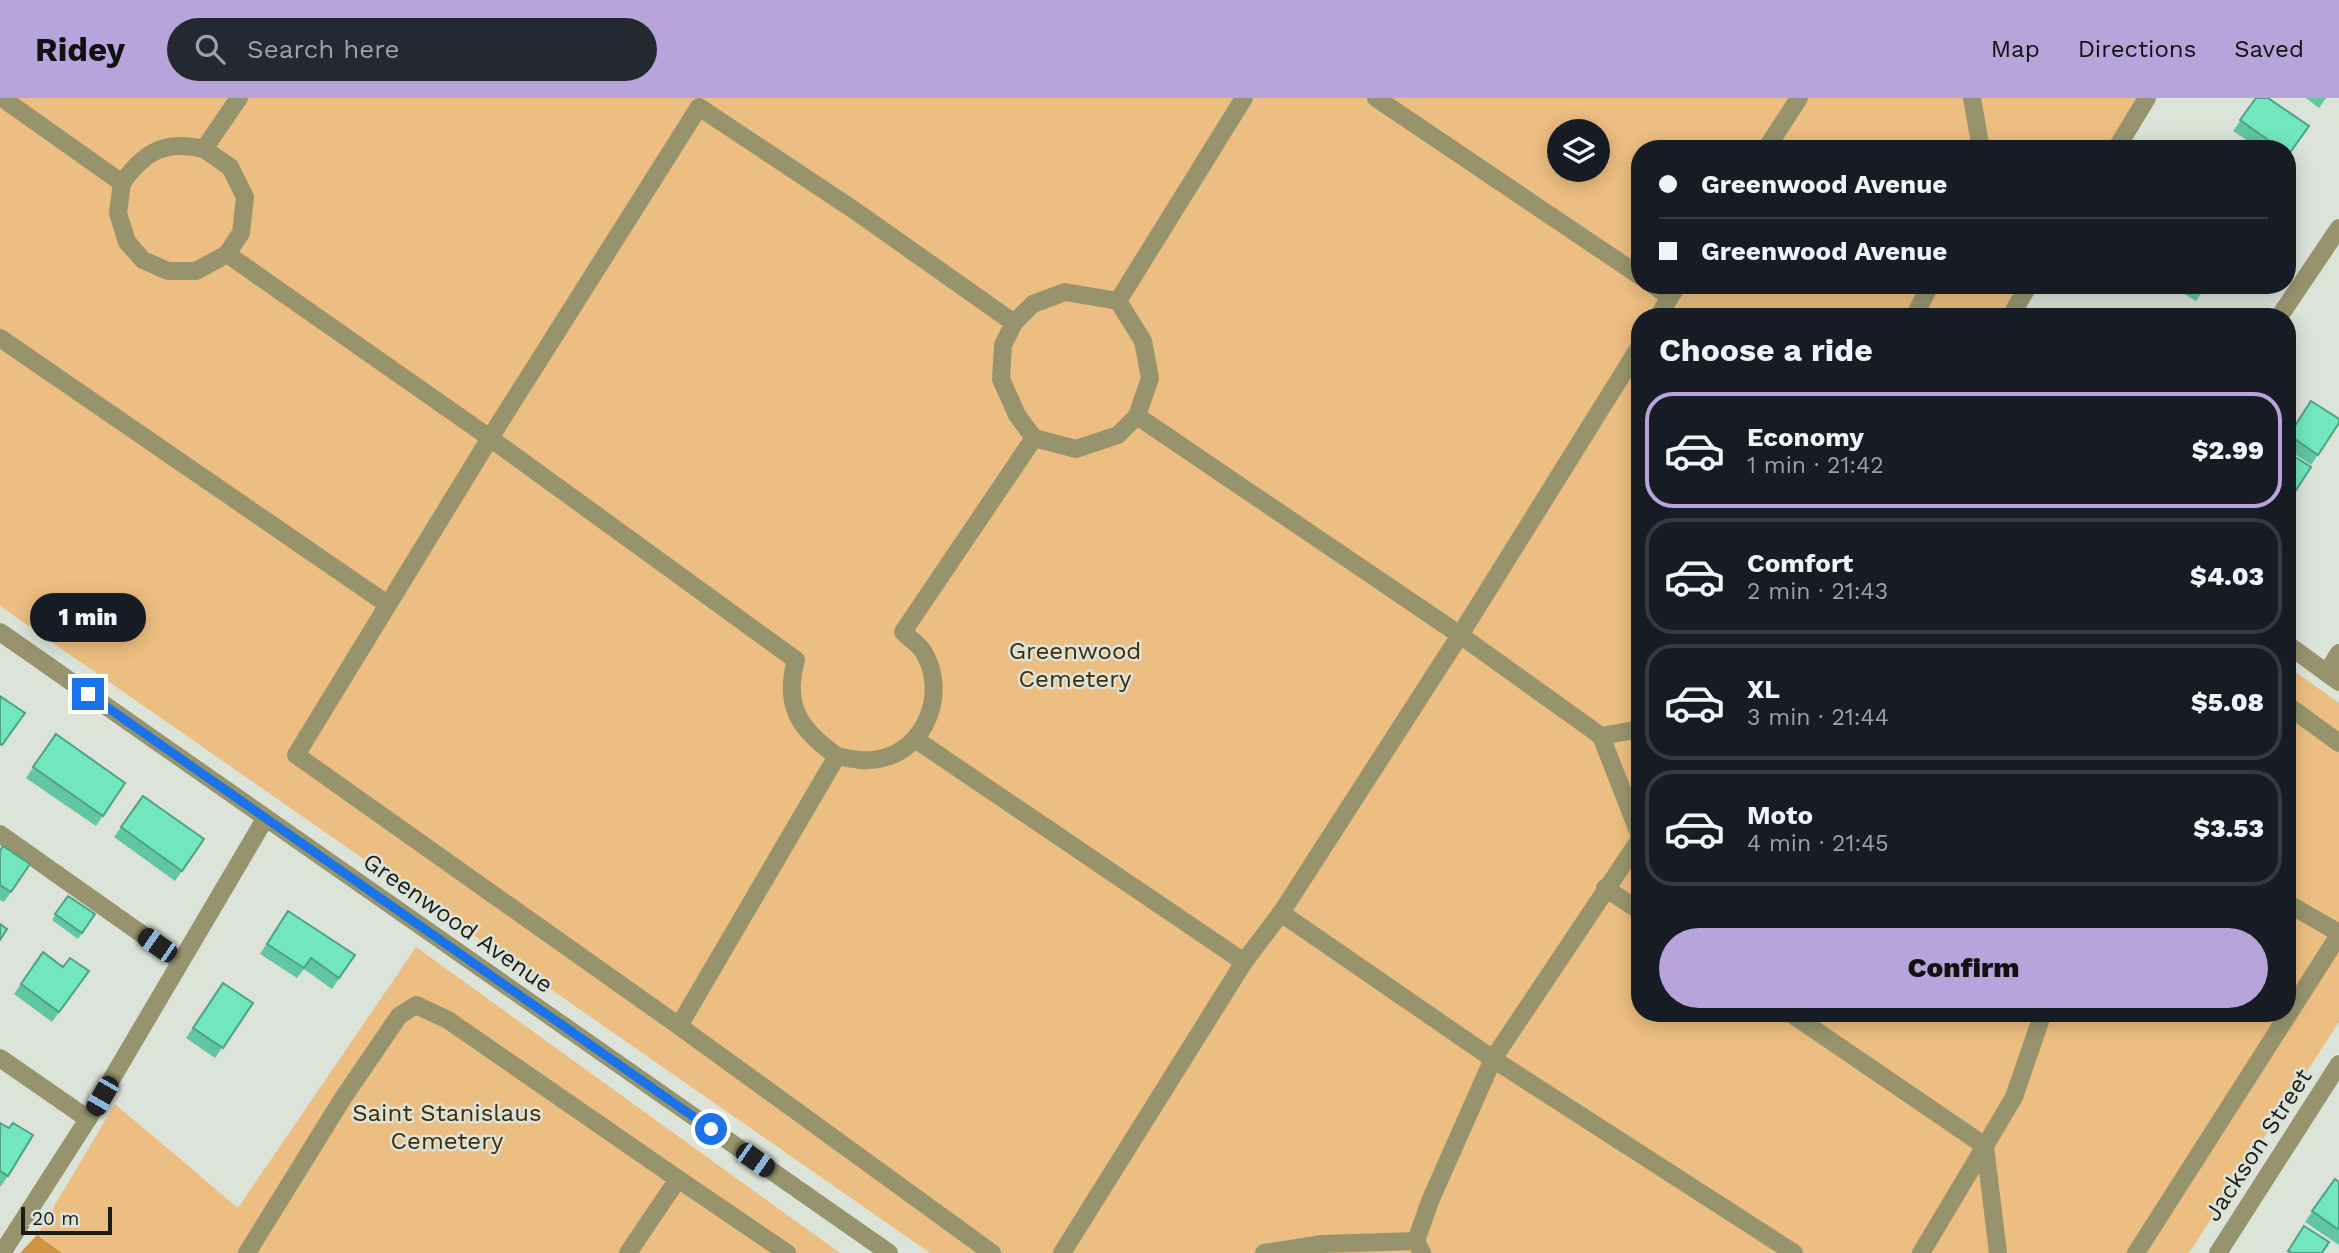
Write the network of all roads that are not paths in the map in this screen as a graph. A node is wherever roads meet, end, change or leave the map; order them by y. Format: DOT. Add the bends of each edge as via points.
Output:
graph roads {
  1 [pos="2,98"];
  2 [pos="239,98"];
  3 [pos="1244,98"];
  4 [pos="1376,98"];
  5 [pos="1799,98"];
  6 [pos="1972,98"];
  7 [pos="2147,98"];
  8 [pos="697,101"];
  9 [pos="1772,140"];
  10 [pos="1980,140"];
  11 [pos="2121,140"];
  12 [pos="204,149"];
  13 [pos="122,183"];
  14 [pos="2339,228"];
  15 [pos="227,254"];
  16 [pos="1631,270"];
  17 [pos="2296,292"];
  18 [pos="1118,301"];
  19 [pos="1014,323"];
  20 [pos="0,338"];
  21 [pos="1631,360"];
  22 [pos="1136,416"];
  23 [pos="490,438"];
  24 [pos="1034,438"];
  25 [pos="387,604"];
  26 [pos="0,632"];
  27 [pos="1460,635"];
  28 [pos="2296,651"];
  29 [pos="2339,653"];
  30 [pos="2333,678"];
  31 [pos="2296,712"];
  32 [pos="1631,731"];
  33 [pos="1601,736"];
  34 [pos="915,739"];
  35 [pos="2339,743"];
  36 [pos="836,756"];
  37 [pos="1631,814"];
  38 [pos="265,819"];
  39 [pos="0,834"];
  40 [pos="1631,851"];
  41 [pos="1605,888"];
  42 [pos="1631,905"];
  43 [pos="2296,908"];
  44 [pos="1281,913"];
  45 [pos="2339,934"];
  46 [pos="180,961"];
  47 [pos="1244,962"];
  48 [pos="2296,1002"];
  49 [pos="1803,1022"];
  50 [pos="2040,1022"];
  51 [pos="2283,1022"];
  52 [pos="679,1026"];
  53 [pos="0,1058"];
  54 [pos="1493,1059"];
  55 [pos="2339,1064"];
  56 [pos="88,1119"];
  57 [pos="1985,1146"];
  58 [pos="678,1179"];
  59 [pos="1419,1247"];
  60 [pos="2,1253"];
  61 [pos="247,1253"];
  62 [pos="628,1253"];
  63 [pos="787,1253"];
  64 [pos="889,1253"];
  65 [pos="992,1253"];
  66 [pos="1062,1253"];
  67 [pos="1264,1253"];
  68 [pos="1794,1253"];
  69 [pos="1921,1253"];
  70 [pos="1998,1253"];
  71 [pos="2136,1253"];
  72 [pos="2218,1253"];
  1 -- 13 [label="street"];
  2 -- 12 [label="street"];
  3 -- 18 [label="street"];
  4 -- 16 [label="street"];
  5 -- 9 [label="street"];
  6 -- 10 [label="street"];
  7 -- 11 [label="street"];
  8 -- 19 [label="street"];
  8 -- 23 [label="street"];
  12 -- 13 [label="street" via="187,145 163,148 137,163"];
  12 -- 15 [label="street" via="230,167 244,197 241,233"];
  13 -- 15 [label="street" via="118,213 127,242 143,260 168,271 196,271"];
  14 -- 17 [label="street"];
  15 -- 23 [label="street"];
  18 -- 19 [label="street" via="1065,292 1033,304"];
  18 -- 22 [label="street" via="1143,341 1150,378"];
  19 -- 24 [label="street" via="1003,345 1000,379"];
  20 -- 25 [label="street"];
  21 -- 27 [label="street"];
  22 -- 24 [label="street" via="1118,435 1076,449"];
  22 -- 27 [label="street"];
  23 -- 25 [label="street"];
  23 -- 36 [label="street" via="796,660 791,694 799,722"];
  24 -- 34 [label="street" via="904,632 923,652 934,684 931,711"];
  25 -- 52 [label="street" via="296,754"];
  26 -- 38 [label="street, Greenwood Avenue"];
  27 -- 33 [label="street"];
  27 -- 44 [label="street"];
  28 -- 30 [label="street"];
  29 -- 30 [label="street"];
  31 -- 35 [label="street"];
  32 -- 33 [label="street"];
  33 -- 37 [label="street"];
  34 -- 36 [label="street" via="882,758 860,761"];
  34 -- 47 [label="street"];
  36 -- 52 [label="street"];
  38 -- 46 [label="street"];
  38 -- 64 [label="street, Greenwood Avenue"];
  39 -- 46 [label="street"];
  40 -- 41 [label="street"];
  41 -- 42 [label="street"];
  41 -- 54 [label="street"];
  43 -- 45 [label="street"];
  44 -- 47 [label="street"];
  44 -- 54 [label="street"];
  45 -- 48 [label="street"];
  46 -- 56 [label="street"];
  47 -- 66 [label="street"];
  49 -- 57 [label="street"];
  50 -- 57 [label="street" via="2014,1097"];
  51 -- 71 [label="street"];
  52 -- 65 [label="street"];
  53 -- 56 [label="street"];
  54 -- 59 [label="street" via="1451,1153"];
  54 -- 68 [label="street"];
  55 -- 72 [label="street, Jackson Street"];
  56 -- 60 [label="street"];
  57 -- 69 [label="street"];
  57 -- 70 [label="street"];
  58 -- 61 [label="street" via="448,1020 416,1005 399,1016 343,1098"];
  58 -- 62 [label="street"];
  58 -- 63 [label="street"];
  59 -- 67 [label="street" via="1322,1244"];
}
